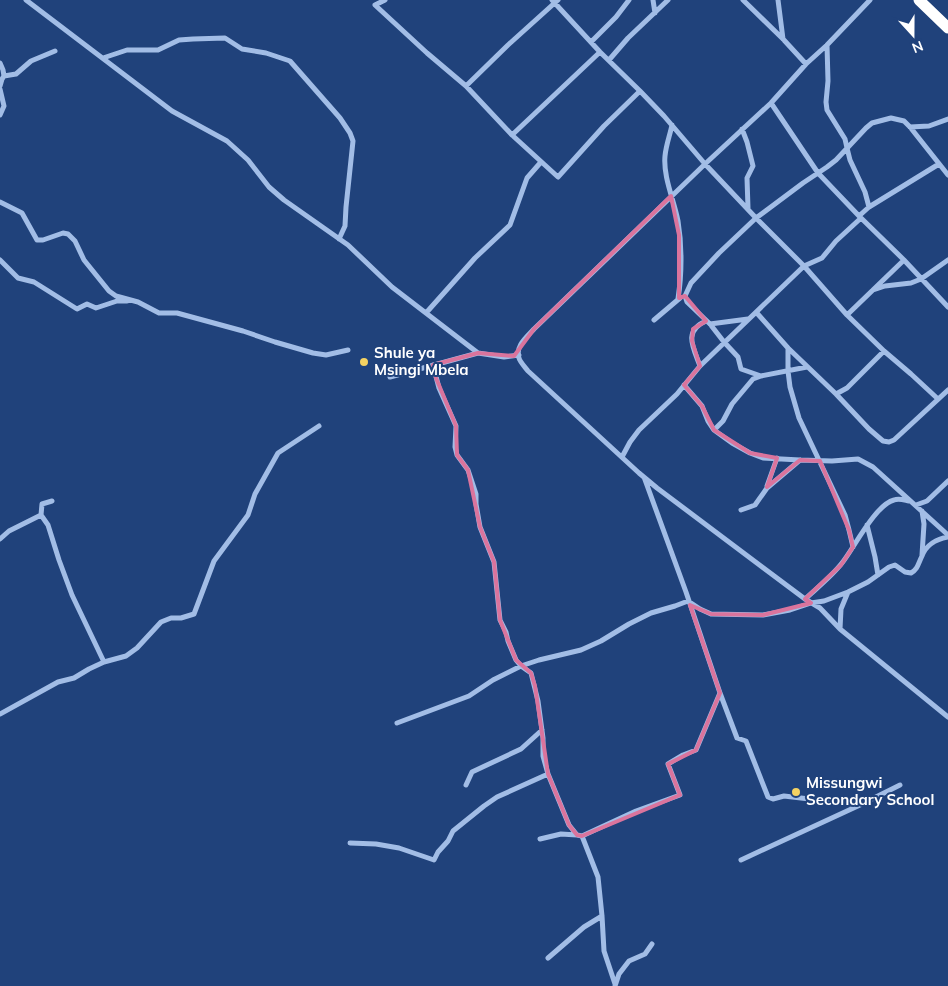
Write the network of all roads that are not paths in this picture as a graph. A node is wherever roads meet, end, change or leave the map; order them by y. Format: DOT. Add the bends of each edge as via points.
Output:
graph roads {
  1 [pos="26,0"];
  2 [pos="385,0"];
  3 [pos="628,0"];
  4 [pos="652,0"];
  5 [pos="668,0"];
  6 [pos="743,0"];
  7 [pos="778,0"];
  8 [pos="870,0"];
  9 [pos="919,0"];
  10 [pos="555,1"];
  11 [pos="655,13"];
  12 [pos="948,28"];
  13 [pos="783,39"];
  14 [pos="591,42"];
  15 [pos="827,46"];
  16 [pos="55,51"];
  17 [pos="600,52"];
  18 [pos="104,58"];
  19 [pos="609,60"];
  20 [pos="0,64"];
  21 [pos="806,64"];
  22 [pos="4,76"];
  23 [pos="466,86"];
  24 [pos="0,87"];
  25 [pos="640,91"];
  26 [pos="771,103"];
  27 [pos="0,115"];
  28 [pos="948,119"];
  29 [pos="672,125"];
  30 [pos="910,127"];
  31 [pos="924,127"];
  32 [pos="742,129"];
  33 [pos="512,135"];
  34 [pos="921,140"];
  35 [pos="847,148"];
  36 [pos="541,162"];
  37 [pos="705,164"];
  38 [pos="939,164"];
  39 [pos="947,172"];
  40 [pos="818,173"];
  41 [pos="671,196"];
  42 [pos="0,202"];
  43 [pos="869,207"];
  44 [pos="748,208"];
  45 [pos="860,217"];
  46 [pos="756,218"];
  47 [pos="339,239"];
  48 [pos="0,260"];
  49 [pos="904,260"];
  50 [pos="948,260"];
  51 [pos="804,266"];
  52 [pos="921,279"];
  53 [pos="912,283"];
  54 [pos="928,286"];
  55 [pos="873,290"];
  56 [pos="684,296"];
  57 [pos="678,298"];
  58 [pos="138,302"];
  59 [pos="948,307"];
  60 [pos="756,312"];
  61 [pos="426,313"];
  62 [pos="848,315"];
  63 [pos="748,319"];
  64 [pos="654,320"];
  65 [pos="708,322"];
  66 [pos="716,332"];
  67 [pos="731,336"];
  68 [pos="724,342"];
  69 [pos="788,348"];
  70 [pos="348,350"];
  71 [pos="884,351"];
  72 [pos="478,353"];
  73 [pos="519,355"];
  74 [pos="433,365"];
  75 [pos="700,366"];
  76 [pos="808,367"];
  77 [pos="788,371"];
  78 [pos="761,376"];
  79 [pos="390,377"];
  80 [pos="684,385"];
  81 [pos="847,388"];
  82 [pos="948,390"];
  83 [pos="836,394"];
  84 [pos="938,399"];
  85 [pos="844,401"];
  86 [pos="319,426"];
  87 [pos="714,430"];
  88 [pos="622,457"];
  89 [pos="777,458"];
  90 [pos="800,460"];
  91 [pos="820,460"];
  92 [pos="644,476"];
  93 [pos="948,481"];
  94 [pos="767,488"];
  95 [pos="927,500"];
  96 [pos="52,501"];
  97 [pos="910,501"];
  98 [pos="916,505"];
  99 [pos="741,510"];
  100 [pos="922,511"];
  101 [pos="41,515"];
  102 [pos="867,526"];
  103 [pos="940,528"];
  104 [pos="948,536"];
  105 [pos="0,539"];
  106 [pos="934,542"];
  107 [pos="853,547"];
  108 [pos="922,555"];
  109 [pos="878,575"];
  110 [pos="848,592"];
  111 [pos="805,599"];
  112 [pos="688,600"];
  113 [pos="811,603"];
  114 [pos="840,629"];
  115 [pos="104,662"];
  116 [pos="521,666"];
  117 [pos="720,693"];
  118 [pos="0,714"];
  119 [pos="948,717"];
  120 [pos="397,723"];
  121 [pos="542,730"];
  122 [pos="548,774"];
  123 [pos="466,785"];
  124 [pos="900,785"];
  125 [pos="860,804"];
  126 [pos="580,835"];
  127 [pos="540,839"];
  128 [pos="350,843"];
  129 [pos="741,860"];
  130 [pos="602,916"];
  131 [pos="652,944"];
  132 [pos="548,958"];
  133 [pos="615,985"];
  1 -- 18 [label="street"];
  2 -- 23 [label="street" via="375,5"];
  3 -- 14 [label="street"];
  4 -- 11 [label="street"];
  5 -- 11 [label="street"];
  6 -- 13 [label="street"];
  7 -- 13 [label="street"];
  8 -- 15 [label="street"];
  9 -- 12 [label="highway"];
  10 -- 14 [label="street"];
  10 -- 23 [label="street"];
  11 -- 19 [label="street"];
  13 -- 21 [label="street"];
  14 -- 17 [label="street"];
  15 -- 21 [label="street"];
  15 -- 35 [label="street" via="826,110 844,135"];
  16 -- 22 [label="street" via="30,61 16,74"];
  17 -- 19 [label="street"];
  17 -- 33 [label="street"];
  18 -- 47 [label="street" via="172,111 227,141 248,160 269,187"];
  18 -- 47 [label="street" via="127,50 158,50 179,40 225,38 242,49 266,52 290,61 340,118 353,141 345,226"];
  19 -- 25 [label="street"];
  20 -- 22 [label="street"];
  21 -- 26 [label="street"];
  22 -- 24 [label="street"];
  23 -- 33 [label="street"];
  24 -- 27 [label="street" via="4,106"];
  25 -- 29 [label="street"];
  25 -- 36 [label="street" via="558,178"];
  26 -- 32 [label="street"];
  26 -- 40 [label="street"];
  28 -- 31 [label="street"];
  29 -- 37 [label="street"];
  29 -- 41 [label="street" via="665,161"];
  30 -- 31 [label="street"];
  30 -- 34 [label="street"];
  30 -- 35 [label="street" via="904,121 891,118 872,123"];
  31 -- 34 [label="street"];
  32 -- 37 [label="street"];
  32 -- 44 [label="street" via="753,166 747,178"];
  33 -- 36 [label="street"];
  34 -- 38 [label="street"];
  35 -- 40 [label="street"];
  35 -- 43 [label="street"];
  36 -- 61 [label="street" via="527,178 510,224"];
  37 -- 41 [label="street"];
  37 -- 44 [label="street"];
  38 -- 39 [label="street"];
  38 -- 43 [label="street"];
  40 -- 45 [label="street"];
  40 -- 46 [label="street"];
  41 -- 57 [label="street" via="679,235 681,273"];
  41 -- 73 [label="street" via="534,330 518,350"];
  42 -- 58 [label="street" via="22,213 37,240 63,232 68,234 109,291"];
  43 -- 45 [label="street"];
  44 -- 46 [label="street"];
  45 -- 49 [label="street"];
  45 -- 51 [label="street" via="822,258"];
  46 -- 51 [label="street"];
  46 -- 56 [label="street" via="691,283"];
  47 -- 61 [label="street"];
  48 -- 58 [label="street" via="18,278 34,282 77,308 87,304 96,308 118,301"];
  49 -- 52 [label="street"];
  49 -- 55 [label="street"];
  50 -- 52 [label="street"];
  51 -- 60 [label="street"];
  51 -- 62 [label="street"];
  52 -- 53 [label="street"];
  52 -- 54 [label="street"];
  53 -- 54 [label="street"];
  53 -- 55 [label="street"];
  54 -- 59 [label="street"];
  55 -- 62 [label="street"];
  56 -- 57 [label="street"];
  56 -- 65 [label="street"];
  57 -- 64 [label="street"];
  58 -- 70 [label="street" via="159,313 176,314 243,331 313,353 326,355"];
  60 -- 63 [label="street"];
  60 -- 69 [label="street"];
  61 -- 72 [label="street"];
  62 -- 71 [label="street"];
  63 -- 65 [label="street"];
  63 -- 67 [label="street"];
  65 -- 66 [label="street"];
  65 -- 75 [label="street" via="696,326 692,334"];
  66 -- 67 [label="street"];
  66 -- 68 [label="street"];
  67 -- 68 [label="street"];
  68 -- 75 [label="street"];
  68 -- 78 [label="street" via="738,357 741,369"];
  69 -- 76 [label="street"];
  69 -- 77 [label="street"];
  71 -- 81 [label="street"];
  71 -- 84 [label="street"];
  72 -- 73 [label="street" via="504,357"];
  72 -- 74 [label="street"];
  73 -- 88 [label="street" via="528,371"];
  74 -- 79 [label="street"];
  74 -- 116 [label="street" via="439,388 456,426 457,455 468,470 476,494 480,527 494,562 500,620"];
  75 -- 80 [label="street"];
  76 -- 77 [label="street"];
  76 -- 83 [label="street"];
  77 -- 78 [label="street"];
  77 -- 91 [label="street" via="801,424"];
  78 -- 87 [label="street" via="749,382"];
  80 -- 87 [label="street" via="702,406"];
  80 -- 88 [label="street" via="639,430"];
  81 -- 83 [label="street"];
  81 -- 85 [label="street"];
  82 -- 84 [label="street"];
  83 -- 85 [label="street"];
  84 -- 85 [label="street" via="889,442 869,429"];
  86 -- 115 [label="street" via="278,453 255,494 248,515 214,561 194,614 161,622 126,656"];
  87 -- 89 [label="street" via="750,453 763,458"];
  88 -- 92 [label="street"];
  89 -- 90 [label="street"];
  89 -- 94 [label="street"];
  90 -- 91 [label="street"];
  90 -- 94 [label="street"];
  91 -- 97 [label="street" via="864,461"];
  91 -- 107 [label="street" via="845,514"];
  92 -- 111 [label="street"];
  92 -- 112 [label="street"];
  93 -- 95 [label="street"];
  94 -- 99 [label="street" via="754,505"];
  95 -- 98 [label="street"];
  95 -- 100 [label="street"];
  96 -- 101 [label="street" via="42,504"];
  97 -- 98 [label="street"];
  97 -- 102 [label="street" via="895,499 889,502"];
  98 -- 100 [label="street"];
  100 -- 103 [label="street"];
  100 -- 108 [label="street"];
  101 -- 105 [label="street" via="9,530"];
  101 -- 115 [label="street" via="48,525 72,595"];
  102 -- 107 [label="street"];
  102 -- 109 [label="street"];
  103 -- 104 [label="street"];
  103 -- 106 [label="street"];
  104 -- 106 [label="street"];
  106 -- 108 [label="street"];
  107 -- 111 [label="street" via="841,565"];
  108 -- 109 [label="street" via="918,566 910,573 895,565"];
  109 -- 110 [label="street"];
  110 -- 113 [label="street"];
  110 -- 114 [label="street" via="841,609"];
  111 -- 113 [label="street"];
  112 -- 113 [label="street" via="711,614 727,615 763,615"];
  112 -- 116 [label="street" via="651,613 581,650"];
  112 -- 117 [label="street"];
  113 -- 114 [label="street"];
  114 -- 119 [label="street"];
  115 -- 118 [label="street" via="74,678 58,682"];
  116 -- 120 [label="street" via="469,696"];
  116 -- 121 [label="street" via="532,673"];
  117 -- 125 [label="street" via="737,738 746,741 768,797"];
  117 -- 126 [label="street" via="696,750 668,764 680,795"];
  121 -- 122 [label="street" via="543,756"];
  121 -- 123 [label="street" via="521,749 472,772"];
  122 -- 126 [label="street" via="569,825"];
  122 -- 128 [label="street" via="484,806 453,831 434,860 399,848"];
  124 -- 125 [label="street"];
  125 -- 129 [label="street"];
  126 -- 127 [label="street" via="561,834"];
  126 -- 130 [label="street" via="598,877"];
  130 -- 132 [label="street"];
  130 -- 133 [label="street" via="604,951"];
  131 -- 133 [label="street" via="645,954 629,961"];
}
